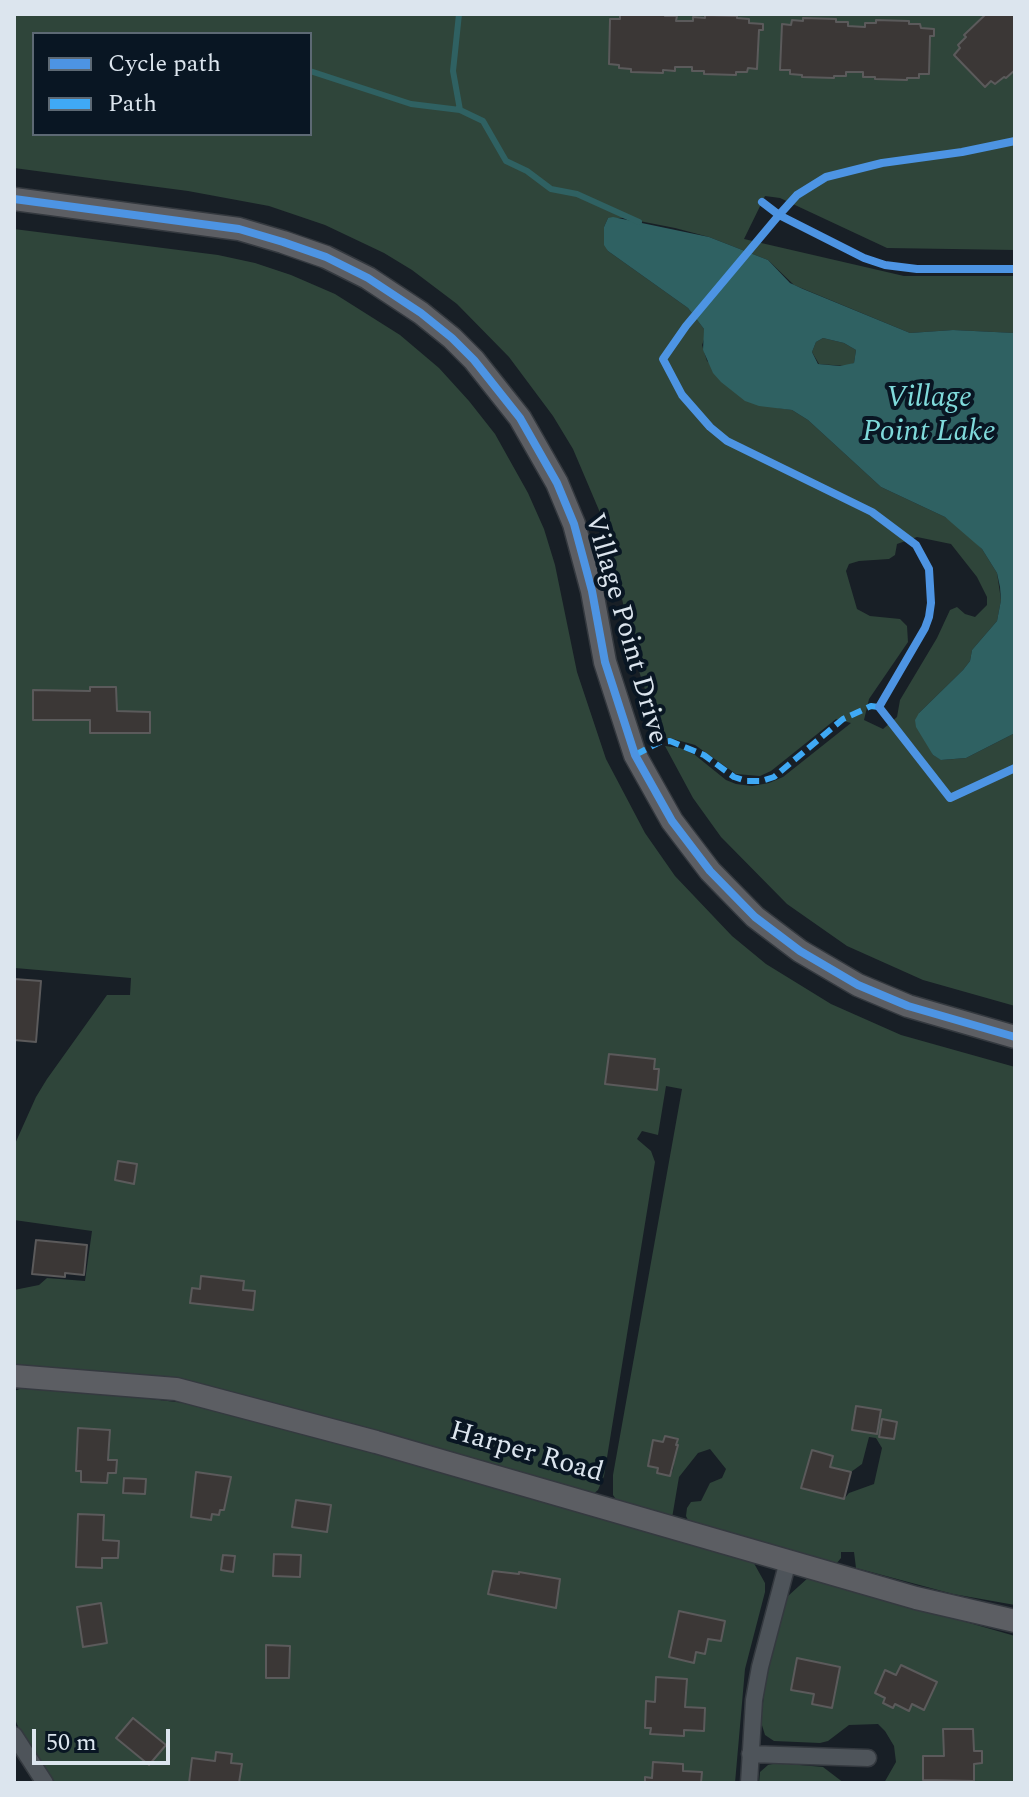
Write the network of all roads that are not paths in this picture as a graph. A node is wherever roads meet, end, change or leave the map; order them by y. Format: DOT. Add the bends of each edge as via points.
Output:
graph roads {
  1 [pos="14,199"];
  2 [pos="1015,1037"];
  3 [pos="14,1376"];
  4 [pos="788,1561"];
  5 [pos="1015,1621"];
  6 [pos="14,1735"];
  7 [pos="750,1754"];
  8 [pos="868,1758"];
  9 [pos="45,1783"];
  10 [pos="749,1783"];
  1 -- 2 [label="street, Village Point Drive" via="225,227 283,242 368,278 452,338 520,418 557,483 574,524 605,662 635,755 672,821 710,871 755,917 858,985 908,1006"];
  3 -- 4 [label="street, Harper Road" via="176,1389"];
  4 -- 5 [label="street, Harper Road"];
  4 -- 7 [label="street" via="760,1667"];
  6 -- 9 [label="street"];
  7 -- 8 [label="street"];
  7 -- 10 [label="street"];
}
